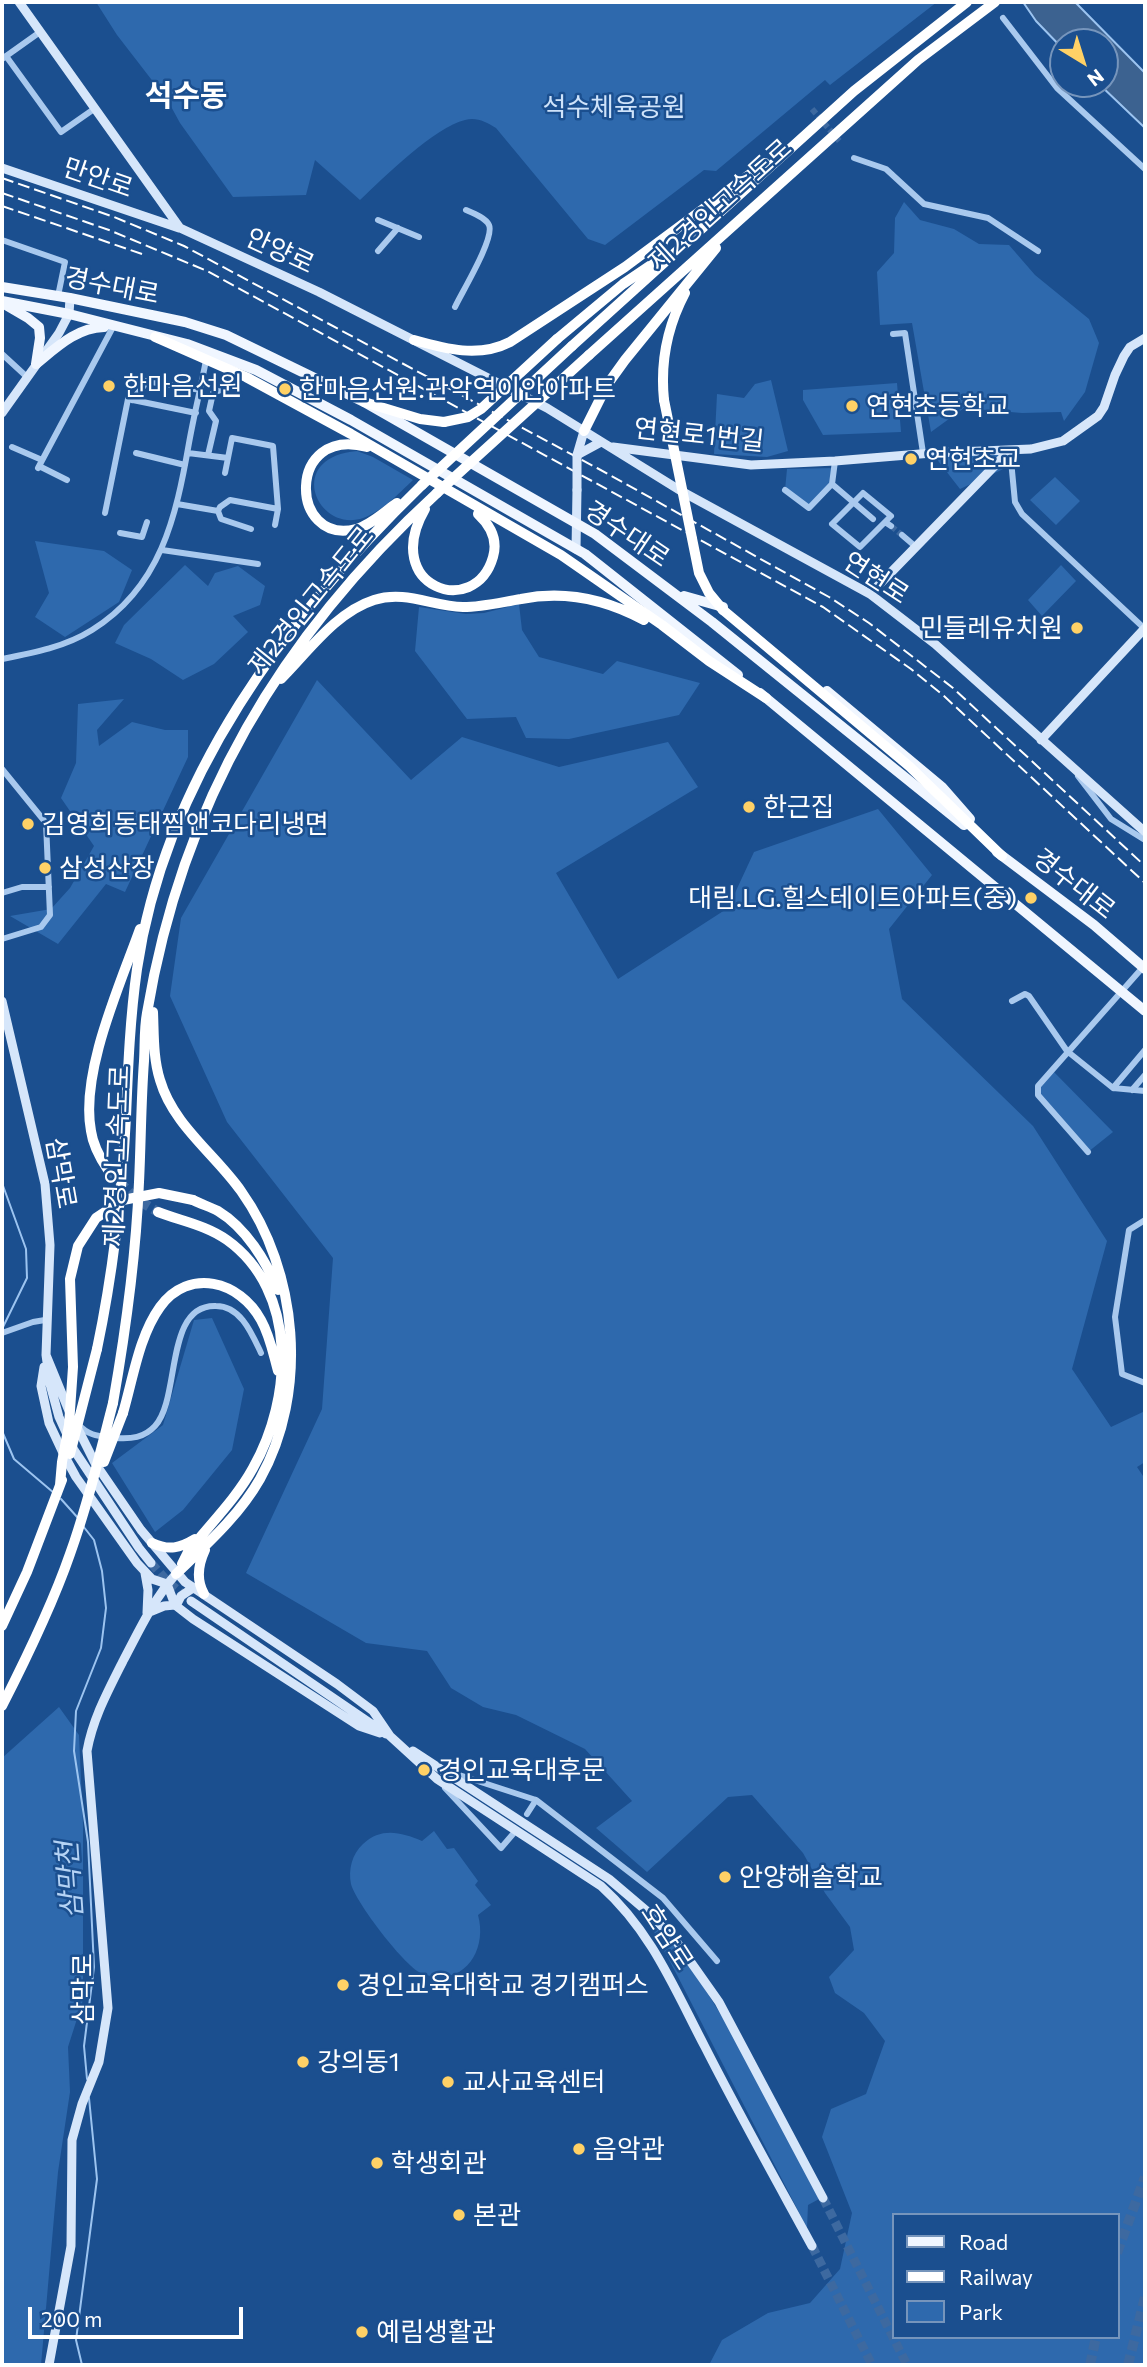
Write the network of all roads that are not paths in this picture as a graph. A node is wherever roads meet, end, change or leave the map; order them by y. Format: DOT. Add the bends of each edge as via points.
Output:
graph roads {
  1 [pos="19,2"];
  2 [pos="955,2"];
  3 [pos="967,2"];
  4 [pos="995,2"];
  5 [pos="1003,18"];
  6 [pos="40,32"];
  7 [pos="909,46"];
  8 [pos="4,58"];
  9 [pos="94,109"];
  10 [pos="802,137"];
  11 [pos="854,158"];
  12 [pos="2,168"];
  13 [pos="1145,169"];
  14 [pos="760,200"];
  15 [pos="466,210"];
  16 [pos="378,220"];
  17 [pos="180,228"];
  18 [pos="398,228"];
  19 [pos="419,237"];
  20 [pos="691,238"];
  21 [pos="2,240"];
  22 [pos="378,251"];
  23 [pos="1038,251"];
  24 [pos="707,258"];
  25 [pos="2,287"];
  26 [pos="58,296"];
  27 [pos="71,298"];
  28 [pos="2,302"];
  29 [pos="455,307"];
  30 [pos="69,314"];
  31 [pos="113,327"];
  32 [pos="893,334"];
  33 [pos="155,337"];
  34 [pos="1145,338"];
  35 [pos="414,340"];
  36 [pos="2,355"];
  37 [pos="206,360"];
  38 [pos="36,364"];
  39 [pos="27,377"];
  40 [pos="226,388"];
  41 [pos="201,390"];
  42 [pos="132,400"];
  43 [pos="364,402"];
  44 [pos="2,413"];
  45 [pos="196,413"];
  46 [pos="584,431"];
  47 [pos="601,442"];
  48 [pos="12,447"];
  49 [pos="612,447"];
  50 [pos="1010,450"];
  51 [pos="382,452"];
  52 [pos="136,453"];
  53 [pos="188,453"];
  54 [pos="923,453"];
  55 [pos="208,455"];
  56 [pos="577,455"];
  57 [pos="682,456"];
  58 [pos="228,458"];
  59 [pos="835,461"];
  60 [pos="40,465"];
  61 [pos="185,465"];
  62 [pos="225,472"];
  63 [pos="67,480"];
  64 [pos="832,484"];
  65 [pos="422,485"];
  66 [pos="785,489"];
  67 [pos="681,491"];
  68 [pos="437,493"];
  69 [pos="462,500"];
  70 [pos="853,503"];
  71 [pos="177,504"];
  72 [pos="278,509"];
  73 [pos="218,511"];
  74 [pos="105,513"];
  75 [pos="873,519"];
  76 [pos="146,522"];
  77 [pos="577,524"];
  78 [pos="275,525"];
  79 [pos="251,529"];
  80 [pos="120,533"];
  81 [pos="902,535"];
  82 [pos="916,547"];
  83 [pos="576,549"];
  84 [pos="162,550"];
  85 [pos="258,564"];
  86 [pos="676,594"];
  87 [pos="870,594"];
  88 [pos="1145,629"];
  89 [pos="686,643"];
  90 [pos="2,659"];
  91 [pos="262,698"];
  92 [pos="766,698"];
  93 [pos="1041,740"];
  94 [pos="1064,758"];
  95 [pos="2,769"];
  96 [pos="1112,802"];
  97 [pos="1105,811"];
  98 [pos="1145,832"];
  99 [pos="1145,840"];
  100 [pos="1002,856"];
  101 [pos="158,877"];
  102 [pos="49,887"];
  103 [pos="2,893"];
  104 [pos="2,939"];
  105 [pos="1144,967"];
  106 [pos="152,990"];
  107 [pos="1121,990"];
  108 [pos="2,1000"];
  109 [pos="1013,1001"];
  110 [pos="1145,1010"];
  111 [pos="1145,1050"];
  112 [pos="1066,1052"];
  113 [pos="1145,1075"];
  114 [pos="1113,1088"];
  115 [pos="1132,1090"];
  116 [pos="1145,1091"];
  117 [pos="1088,1152"];
  118 [pos="108,1170"];
  119 [pos="158,1212"];
  120 [pos="1145,1220"];
  121 [pos="46,1320"];
  122 [pos="288,1323"];
  123 [pos="2,1333"];
  124 [pos="261,1353"];
  125 [pos="46,1355"];
  126 [pos="280,1380"];
  127 [pos="1145,1383"];
  128 [pos="72,1417"];
  129 [pos="60,1485"];
  130 [pos="86,1507"];
  131 [pos="208,1536"];
  132 [pos="152,1543"];
  133 [pos="162,1555"];
  134 [pos="137,1563"];
  135 [pos="151,1563"];
  136 [pos="145,1573"];
  137 [pos="176,1574"];
  138 [pos="167,1584"];
  139 [pos="192,1588"];
  140 [pos="204,1594"];
  141 [pos="191,1601"];
  142 [pos="176,1606"];
  143 [pos="147,1613"];
  144 [pos="2,1626"];
  145 [pos="2,1706"];
  146 [pos="390,1736"];
  147 [pos="439,1774"];
  148 [pos="536,1800"];
  149 [pos="527,1814"];
  150 [pos="513,1834"];
  151 [pos="717,1961"];
  152 [pos="823,2198"];
  153 [pos="812,2246"];
  154 [pos="49,2365"];
  1 -- 6 [label="street, 안양로"];
  2 -- 7 [label="highway"];
  3 -- 7 [label="highway, 제2경인고속도로"];
  4 -- 14 [label="highway, 제2경인고속도로" via="918,60"];
  5 -- 13 [label="street" via="1057,88"];
  6 -- 8 [label="street"];
  6 -- 9 [label="street, 안양로"];
  7 -- 10 [label="highway, 제2경인고속도로"];
  8 -- 9 [label="street" via="61,132"];
  9 -- 17 [label="street, 안양로"];
  10 -- 20 [label="highway, 제2경인고속도로"];
  10 -- 35 [label="highway" via="625,267 510,342 467,351"];
  11 -- 23 [label="street" via="886,169 924,204 988,218"];
  12 -- 17 [label="street, 만안로"];
  14 -- 24 [label="highway"];
  14 -- 68 [label="highway, 제2경인고속도로, bridge"];
  15 -- 29 [label="street" via="488,222 491,229"];
  16 -- 18 [label="street"];
  17 -- 35 [label="street, 안양로"];
  18 -- 19 [label="street"];
  18 -- 22 [label="street"];
  20 -- 43 [label="highway, bridge" via="623,284 468,417 444,422 420,419"];
  20 -- 65 [label="highway, 제2경인고속도로, bridge"];
  21 -- 26 [label="street" via="65,262"];
  24 -- 46 [label="highway" via="619,368"];
  24 -- 100 [label="highway, bridge" via="678,306 662,370 699,573 723,610 909,766"];
  25 -- 26 [label="main road, 경수대로"];
  26 -- 27 [label="main road, 경수대로"];
  27 -- 30 [label="street"];
  27 -- 43 [label="main road, 경수대로" via="226,335"];
  28 -- 30 [label="main road, 경수대로"];
  28 -- 38 [label="main road" via="38,327"];
  30 -- 31 [label="main road, 경수대로"];
  30 -- 38 [label="street"];
  31 -- 33 [label="main road, 경수대로"];
  31 -- 38 [label="main road" via="89,327"];
  31 -- 60 [label="street"];
  32 -- 54 [label="street" via="905,334"];
  33 -- 37 [label="highway"];
  33 -- 83 [label="main road, 경수대로" via="256,370"];
  34 -- 50 [label="street, 연현로1번길" via="1130,347 1104,407 1077,434 1063,442"];
  35 -- 46 [label="street, 안양로"];
  36 -- 39 [label="street"];
  37 -- 41 [label="street"];
  37 -- 51 [label="highway"];
  38 -- 39 [label="street"];
  39 -- 44 [label="street"];
  40 -- 55 [label="street" via="213,393 209,411 216,421"];
  41 -- 42 [label="street" via="143,381"];
  41 -- 45 [label="street"];
  42 -- 45 [label="street"];
  42 -- 74 [label="street" via="128,399"];
  43 -- 77 [label="main road, 경수대로"];
  45 -- 53 [label="street"];
  46 -- 47 [label="street, 연현로"];
  46 -- 56 [label="street"];
  47 -- 49 [label="street, 연현로"];
  47 -- 56 [label="street"];
  48 -- 60 [label="street"];
  49 -- 57 [label="street, 연현로1번길"];
  49 -- 67 [label="street, 연현로"];
  50 -- 54 [label="street, 연현로1번길"];
  50 -- 82 [label="street"];
  50 -- 88 [label="street" via="1015,502 1022,514"];
  51 -- 65 [label="highway" via="346,445 318,457 307,472 304,489 318,518 335,528 355,529"];
  51 -- 69 [label="highway"];
  52 -- 61 [label="street"];
  53 -- 55 [label="street"];
  53 -- 61 [label="street"];
  54 -- 59 [label="street, 연현로1번길"];
  55 -- 58 [label="street"];
  56 -- 77 [label="street, bridge"];
  57 -- 59 [label="street, 연현로1번길" via="751,465"];
  57 -- 67 [label="street"];
  58 -- 62 [label="street"];
  58 -- 72 [label="street" via="232,438 273,446"];
  59 -- 64 [label="street"];
  60 -- 63 [label="street"];
  61 -- 71 [label="street"];
  64 -- 66 [label="street" via="809,508"];
  64 -- 70 [label="street"];
  65 -- 101 [label="highway, 제2경인고속도로" via="318,594 247,692 181,815"];
  67 -- 87 [label="street, 연현로"];
  68 -- 69 [label="highway" via="417,524 412,552 422,576 440,589 470,586 494,555 492,531"];
  68 -- 91 [label="highway, 제2경인고속도로" via="365,564 291,654"];
  69 -- 89 [label="highway" via="561,555"];
  70 -- 70 [label="street" via="863,493 891,516 888,524 860,547 832,523"];
  70 -- 75 [label="street"];
  71 -- 73 [label="street"];
  71 -- 84 [label="street"];
  72 -- 73 [label="street" via="230,500"];
  72 -- 78 [label="street"];
  73 -- 79 [label="street" via="221,519"];
  76 -- 80 [label="street" via="142,537"];
  77 -- 83 [label="street"];
  77 -- 86 [label="main road, 경수대로"];
  81 -- 82 [label="street"];
  82 -- 87 [label="street"];
  83 -- 92 [label="main road, 경수대로" via="632,588"];
  84 -- 85 [label="street"];
  84 -- 90 [label="street" via="119,610 92,631 50,649"];
  86 -- 100 [label="main road, 경수대로"];
  86 -- 100 [label="main road" via="727,609 942,787"];
  87 -- 93 [label="street, 연현로" via="935,644"];
  88 -- 93 [label="street"];
  89 -- 91 [label="highway" via="634,614 584,597 554,594 470,607 388,597 352,611"];
  89 -- 92 [label="highway"];
  91 -- 106 [label="highway, 제2경인고속도로" via="229,760 186,860 165,924"];
  92 -- 107 [label="main road, 경수대로"];
  93 -- 94 [label="street, 연현로"];
  94 -- 96 [label="street, 연현로"];
  94 -- 97 [label="street"];
  95 -- 102 [label="street" via="46,823"];
  96 -- 97 [label="street" via="1105,805"];
  96 -- 98 [label="street, 연현로"];
  97 -- 99 [label="street"];
  100 -- 105 [label="main road, 경수대로"];
  101 -- 118 [label="highway" via="111,1011 90,1090 91,1134"];
  101 -- 129 [label="highway, 제2경인고속도로, bridge" via="137,967 116,1228 97,1349"];
  102 -- 103 [label="street"];
  102 -- 104 [label="street" via="47,921"];
  105 -- 107 [label="street"];
  106 -- 122 [label="highway" via="163,1090 179,1118 231,1178 258,1219 272,1249"];
  106 -- 130 [label="highway, 제2경인고속도로, bridge" via="146,1014 135,1263 113,1403"];
  107 -- 110 [label="main road, 경수대로"];
  107 -- 112 [label="street"];
  108 -- 121 [label="street, 삼막로" via="45,1184 50,1245"];
  109 -- 112 [label="street" via="1024,994 1030,996"];
  111 -- 114 [label="street"];
  112 -- 114 [label="street"];
  112 -- 117 [label="street" via="1038,1086 1038,1095"];
  113 -- 115 [label="street"];
  114 -- 115 [label="street"];
  115 -- 116 [label="street"];
  119 -- 126 [label="highway" via="212,1230 258,1272 277,1310"];
  120 -- 127 [label="street" via="1129,1230 1115,1317 1122,1374"];
  121 -- 123 [label="street"];
  121 -- 125 [label="street, 삼막로"];
  122 -- 129 [label="highway, bridge" via="274,1281 250,1242 219,1212 193,1200 159,1193 123,1200 96,1218 78,1246 71,1269 73,1367"];
  122 -- 131 [label="highway" via="290,1376 278,1436 251,1493"];
  124 -- 128 [label="street" via="237,1314 226,1307 206,1306 185,1322 156,1425 140,1437 126,1439 88,1434"];
  125 -- 128 [label="street, 삼막로"];
  125 -- 134 [label="street, 삼막로" via="41,1386 49,1423 76,1476"];
  125 -- 135 [label="street, 삼막로" via="50,1384 74,1450"];
  126 -- 130 [label="highway, bridge" via="266,1329 247,1300 208,1282 180,1289 150,1324 123,1413"];
  126 -- 131 [label="highway" via="274,1417 259,1457"];
  128 -- 132 [label="street, 삼막로" via="95,1463"];
  129 -- 144 [label="highway, 제2경인고속도로, bridge"];
  130 -- 145 [label="highway, 제2경인고속도로, bridge" via="52,1600"];
  131 -- 132 [label="highway" via="174,1548"];
  131 -- 137 [label="highway" via="188,1552"];
  131 -- 140 [label="highway" via="200,1565"];
  132 -- 133 [label="street, 삼막로"];
  133 -- 134 [label="street" via="149,1566"];
  133 -- 137 [label="street, 삼막로"];
  134 -- 136 [label="street, 삼막로"];
  136 -- 138 [label="street, 삼막로"];
  136 -- 143 [label="street"];
  137 -- 138 [label="street, 삼막로"];
  137 -- 139 [label="street, 호암로"];
  138 -- 142 [label="street"];
  138 -- 143 [label="street, 삼막로"];
  139 -- 140 [label="street, 호암로"];
  139 -- 142 [label="street"];
  140 -- 146 [label="street, 호암로" via="373,1711"];
  141 -- 146 [label="street, 호암로"];
  142 -- 143 [label="street"];
  142 -- 146 [label="street, 호암로" via="359,1726"];
  143 -- 154 [label="street, 삼막로" via="91,1728 87,1751 108,2008 93,2080 72,2140 71,2246"];
  146 -- 147 [label="street, 호암로"];
  147 -- 148 [label="street"];
  147 -- 150 [label="street" via="501,1848"];
  147 -- 152 [label="street, 호암로" via="609,1879 676,1941 725,2012"];
  147 -- 153 [label="street, 호암로" via="601,1886 635,1922 656,1951"];
  148 -- 149 [label="street"];
  148 -- 151 [label="street" via="663,1898"];
}
